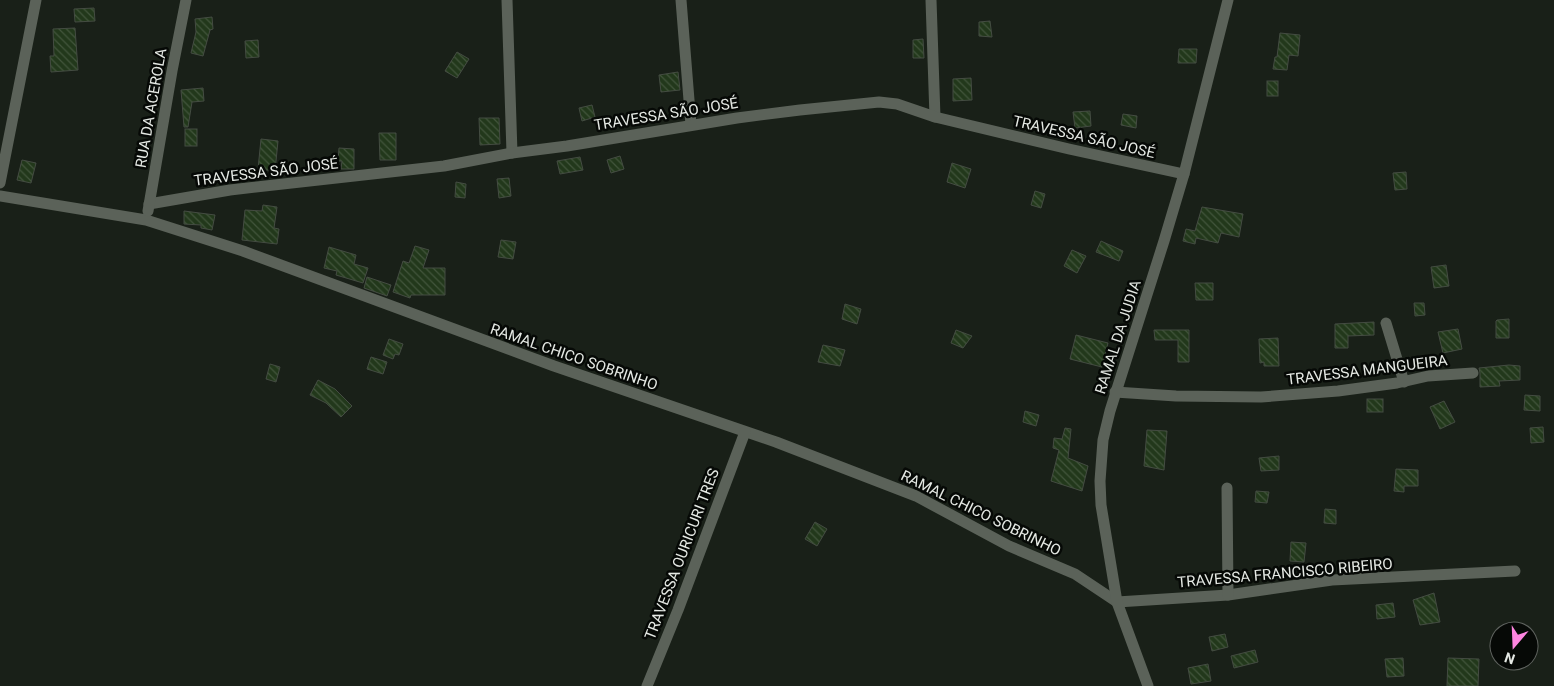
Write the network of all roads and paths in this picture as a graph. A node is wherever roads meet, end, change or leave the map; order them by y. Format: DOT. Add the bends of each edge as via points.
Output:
graph roads {
  1 [pos="36,0"];
  2 [pos="186,0"];
  3 [pos="507,0"];
  4 [pos="681,0"];
  5 [pos="931,0"];
  6 [pos="1228,0"];
  7 [pos="935,117"];
  8 [pos="691,124"];
  9 [pos="512,153"];
  10 [pos="1184,174"];
  11 [pos="0,183"];
  12 [pos="0,196"];
  13 [pos="149,204"];
  14 [pos="146,220"];
  15 [pos="1386,323"];
  16 [pos="1473,373"];
  17 [pos="1404,382"];
  18 [pos="1115,392"];
  19 [pos="745,432"];
  20 [pos="1227,488"];
  21 [pos="1515,572"];
  22 [pos="1228,595"];
  23 [pos="1117,602"];
  24 [pos="647,686"];
  25 [pos="1148,686"];
  1 -- 11 [label="street"];
  2 -- 13 [label="street, RUA DA ACEROLA"];
  3 -- 9 [label="street"];
  4 -- 8 [label="street"];
  5 -- 7 [label="street"];
  6 -- 10 [label="street, RAMAL DA JUDIA"];
  7 -- 8 [label="street, TRAVESSA SÃO JOSÉ" via="897,104 879,102"];
  7 -- 10 [label="street, TRAVESSA SÃO JOSÉ"];
  8 -- 9 [label="street, TRAVESSA SÃO JOSÉ"];
  9 -- 13 [label="street, TRAVESSA SÃO JOSÉ" via="444,166 230,190"];
  10 -- 18 [label="street, RAMAL DA JUDIA"];
  12 -- 14 [label="street, RAMAL CHICO SOBRINHO"];
  13 -- 14 [label="street, RUA DA ACEROLA"];
  14 -- 19 [label="street, RAMAL CHICO SOBRINHO" via="243,251 554,366"];
  15 -- 17 [label="street"];
  16 -- 17 [label="street, TRAVESSA MANGUEIRA" via="1428,376"];
  17 -- 18 [label="street, TRAVESSA MANGUEIRA" via="1261,397"];
  18 -- 23 [label="street, RAMAL DA JUDIA" via="1103,440 1100,481"];
  19 -- 23 [label="street, RAMAL CHICO SOBRINHO" via="916,496 1009,546 1075,574"];
  19 -- 24 [label="street, TRAVESSA OURICURI TRES"];
  20 -- 22 [label="street"];
  21 -- 22 [label="street, TRAVESSA FRANCISCO RIBEIRO" via="1332,580"];
  22 -- 23 [label="street, TRAVESSA FRANCISCO RIBEIRO"];
  23 -- 25 [label="street, RAMAL DA JUDIA"];
}
